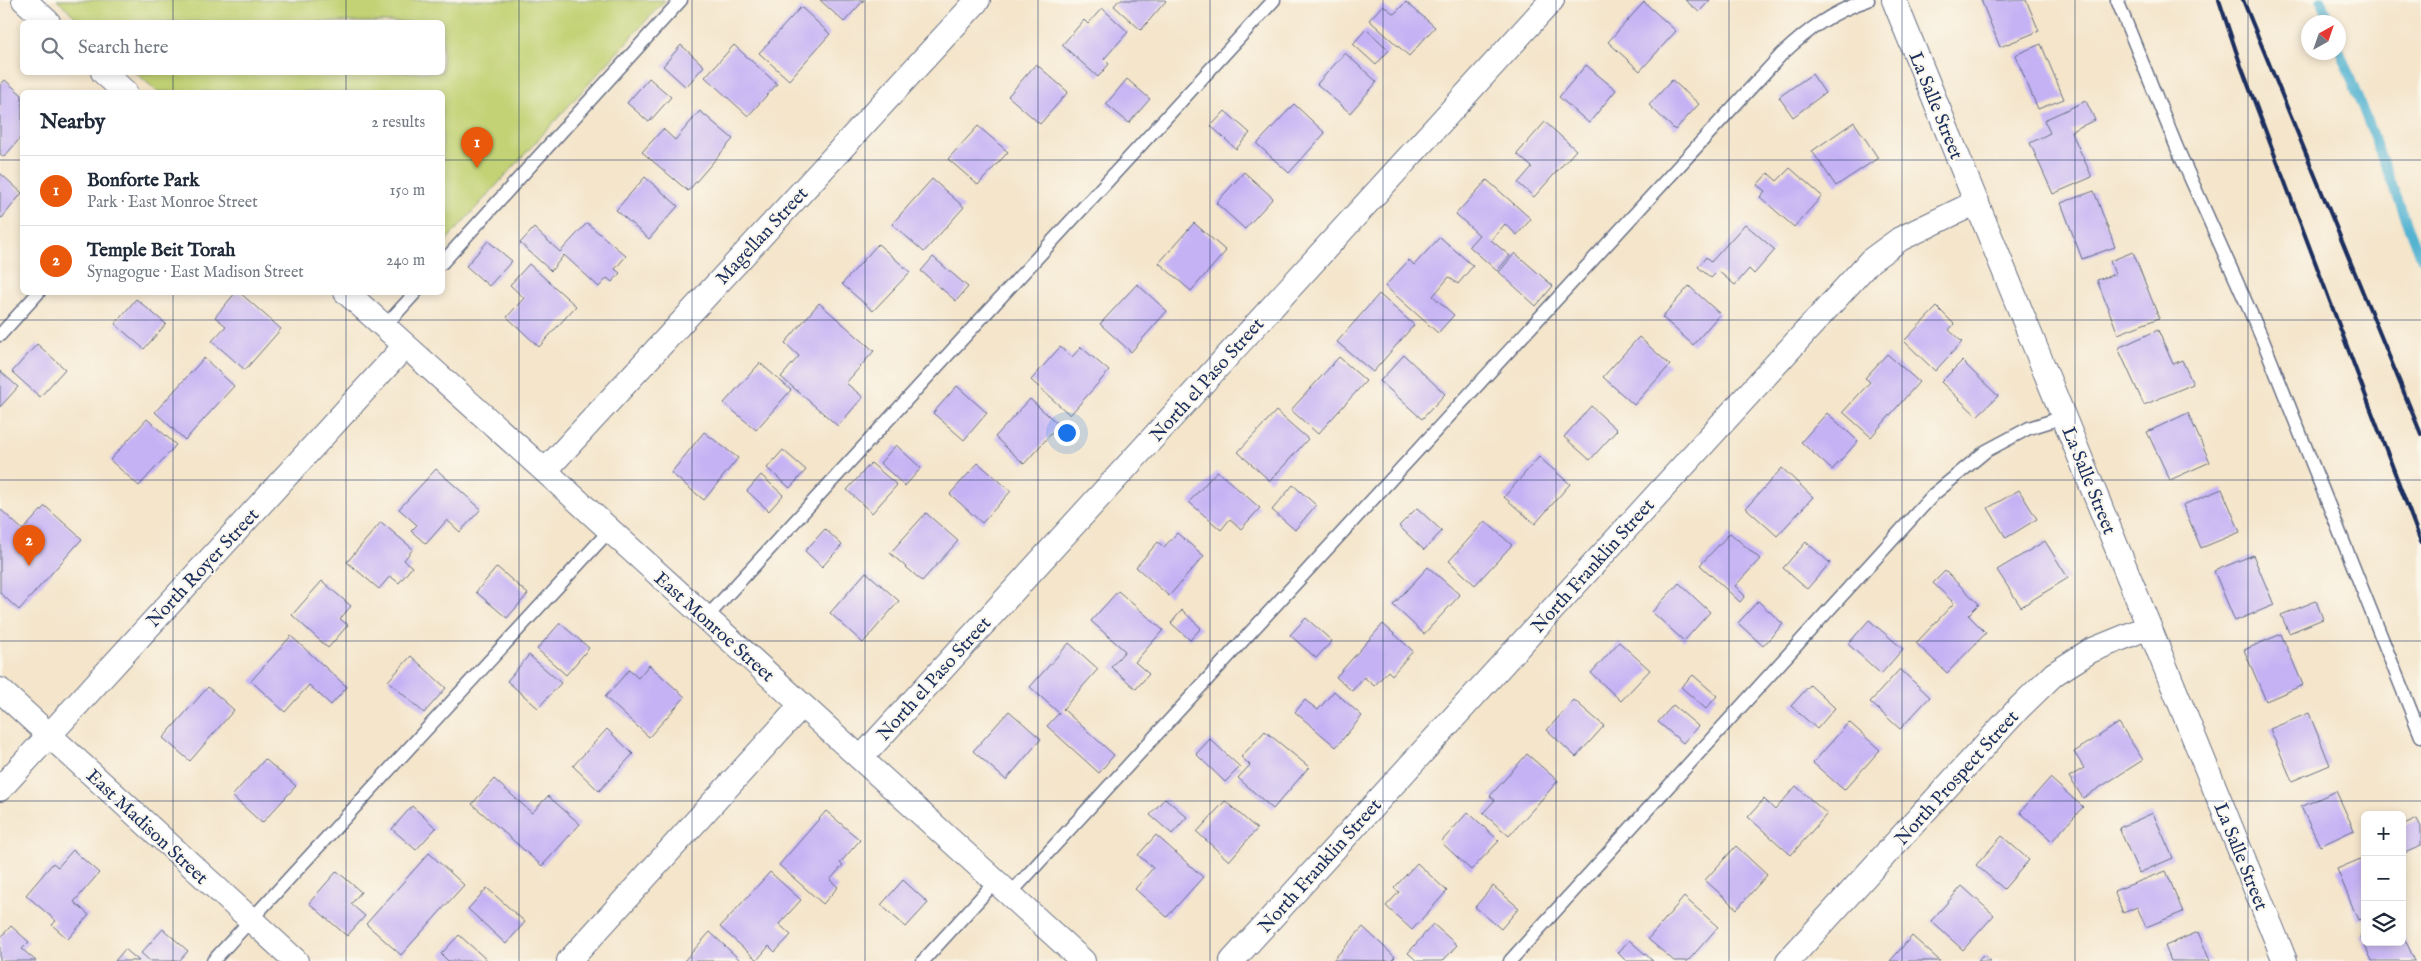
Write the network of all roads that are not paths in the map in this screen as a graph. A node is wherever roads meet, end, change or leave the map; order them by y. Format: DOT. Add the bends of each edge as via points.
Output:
graph roads {
  1 [pos="24,0"];
  2 [pos="681,0"];
  3 [pos="978,0"];
  4 [pos="1274,0"];
  5 [pos="1552,0"];
  6 [pos="1868,0"];
  7 [pos="1894,0"];
  8 [pos="2117,0"];
  9 [pos="46,20"];
  10 [pos="106,75"];
  11 [pos="123,90"];
  12 [pos="1977,202"];
  13 [pos="445,260"];
  14 [pos="36,295"];
  15 [pos="349,295"];
  16 [pos="413,295"];
  17 [pos="384,327"];
  18 [pos="0,335"];
  19 [pos="405,346"];
  20 [pos="2064,417"];
  21 [pos="545,471"];
  22 [pos="610,530"];
  23 [pos="706,618"];
  24 [pos="2149,627"];
  25 [pos="0,690"];
  26 [pos="802,705"];
  27 [pos="49,734"];
  28 [pos="2421,736"];
  29 [pos="861,758"];
  30 [pos="0,789"];
  31 [pos="1003,888"];
  32 [pos="250,920"];
  33 [pos="213,961"];
  34 [pos="296,961"];
  35 [pos="569,961"];
  36 [pos="923,961"];
  37 [pos="1083,961"];
  38 [pos="1232,961"];
  39 [pos="1510,961"];
  40 [pos="1788,961"];
  41 [pos="2285,961"];
  1 -- 9 [label="street"];
  2 -- 13 [label="lane"];
  3 -- 21 [label="street, Magellan Street"];
  4 -- 23 [label="lane"];
  5 -- 29 [label="street, North el Paso Street"];
  6 -- 31 [label="lane" via="1812,26 1781,55"];
  7 -- 12 [label="street, La Salle Street"];
  8 -- 28 [label="lane" via="2262,338"];
  10 -- 11 [label="street"];
  12 -- 20 [label="street, La Salle Street"];
  12 -- 38 [label="street, North Franklin Street" via="1900,239 1870,261"];
  14 -- 18 [label="lane"];
  15 -- 17 [label="street, East Monroe Street"];
  16 -- 17 [label="lane"];
  17 -- 19 [label="street, East Monroe Street"];
  19 -- 21 [label="street, East Monroe Street"];
  19 -- 27 [label="street, North Royer Street"];
  20 -- 24 [label="street, La Salle Street"];
  20 -- 39 [label="lane" via="2029,428 1986,451 1934,494"];
  21 -- 22 [label="street, East Monroe Street"];
  22 -- 23 [label="street, East Monroe Street"];
  22 -- 32 [label="lane"];
  23 -- 26 [label="street, East Monroe Street"];
  24 -- 40 [label="street, North Prospect Street" via="2090,651 2054,674 2018,709"];
  24 -- 41 [label="street, La Salle Street"];
  25 -- 27 [label="street, East Madison Street"];
  26 -- 29 [label="street, East Monroe Street"];
  26 -- 35 [label="street"];
  27 -- 30 [label="street, North Royer Street"];
  27 -- 32 [label="street, East Madison Street"];
  29 -- 31 [label="street, East Monroe Street"];
  31 -- 36 [label="lane"];
  31 -- 37 [label="street, East Monroe Street"];
  32 -- 33 [label="lane"];
  32 -- 34 [label="street, East Madison Street"];
}
